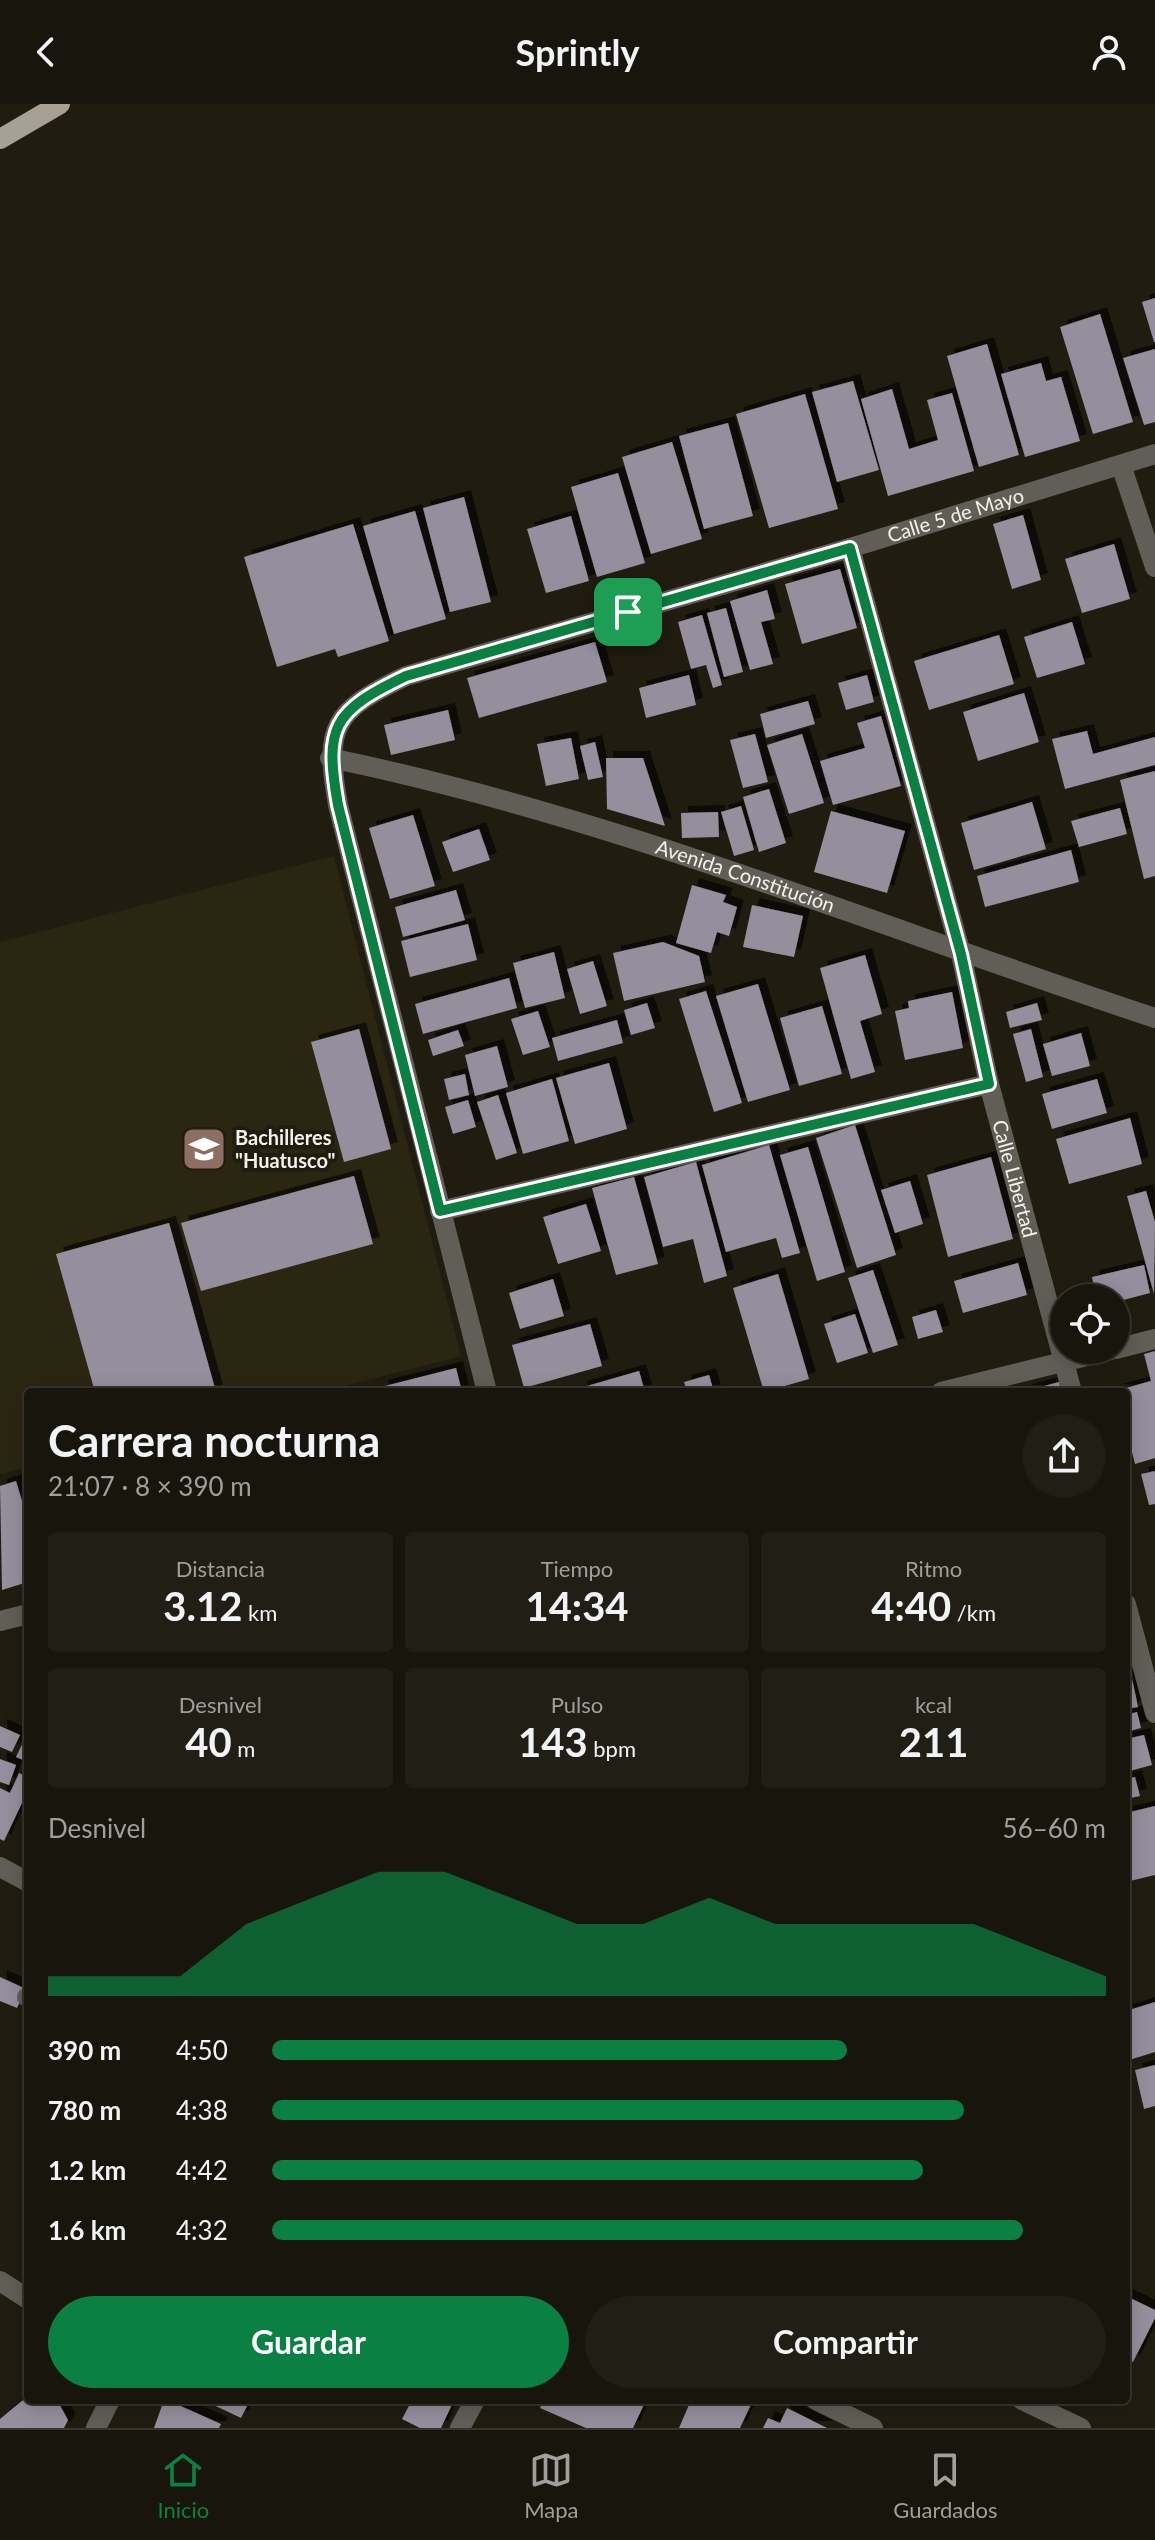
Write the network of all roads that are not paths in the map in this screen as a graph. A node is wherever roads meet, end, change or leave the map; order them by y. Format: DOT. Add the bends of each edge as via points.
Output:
graph roads {
  1 [pos="60,104"];
  2 [pos="0,139"];
  3 [pos="1155,454"];
  4 [pos="1121,465"];
  5 [pos="850,548"];
  6 [pos="1155,567"];
  7 [pos="330,758"];
  8 [pos="961,954"];
  9 [pos="1155,1018"];
  10 [pos="989,1084"];
  11 [pos="440,1211"];
  12 [pos="1050,1310"];
  13 [pos="1155,1339"];
  14 [pos="1130,1345"];
  15 [pos="1056,1364"];
  16 [pos="1065,1364"];
  17 [pos="486,1388"];
  18 [pos="957,1388"];
  19 [pos="1071,1388"];
  20 [pos="24,1615"];
  21 [pos="0,1621"];
  22 [pos="1130,1640"];
  23 [pos="1155,1713"];
  24 [pos="0,1867"];
  25 [pos="24,1880"];
  26 [pos="0,2281"];
  27 [pos="24,2296"];
  28 [pos="108,2404"];
  29 [pos="473,2404"];
  30 [pos="824,2404"];
  31 [pos="1030,2404"];
  32 [pos="96,2428"];
  33 [pos="460,2428"];
  34 [pos="873,2428"];
  35 [pos="1081,2428"];
  1 -- 2 [label="main road"];
  3 -- 4 [label="street, Calle 5 de Mayo"];
  4 -- 5 [label="street, Calle 5 de Mayo"];
  4 -- 6 [label="street"];
  5 -- 7 [label="street, Calle 5 de Mayo" via="406,676 347,712 333,733"];
  5 -- 8 [label="street, Calle Libertad"];
  7 -- 8 [label="street, Avenida Constitución" via="413,775 683,855"];
  7 -- 11 [label="street"];
  8 -- 9 [label="street, Avenida Constitución"];
  8 -- 10 [label="street, Calle Libertad"];
  10 -- 11 [label="street"];
  10 -- 12 [label="street, Calle Libertad"];
  11 -- 17 [label="street"];
  13 -- 14 [label="street"];
  15 -- 18 [label="street"];
  16 -- 19 [label="street, Calle Libertad"];
  20 -- 21 [label="street"];
  22 -- 23 [label="street"];
  24 -- 25 [label="street"];
  26 -- 27 [label="street"];
  28 -- 32 [label="street"];
  29 -- 33 [label="street"];
  30 -- 34 [label="street"];
  31 -- 35 [label="street"];
}
